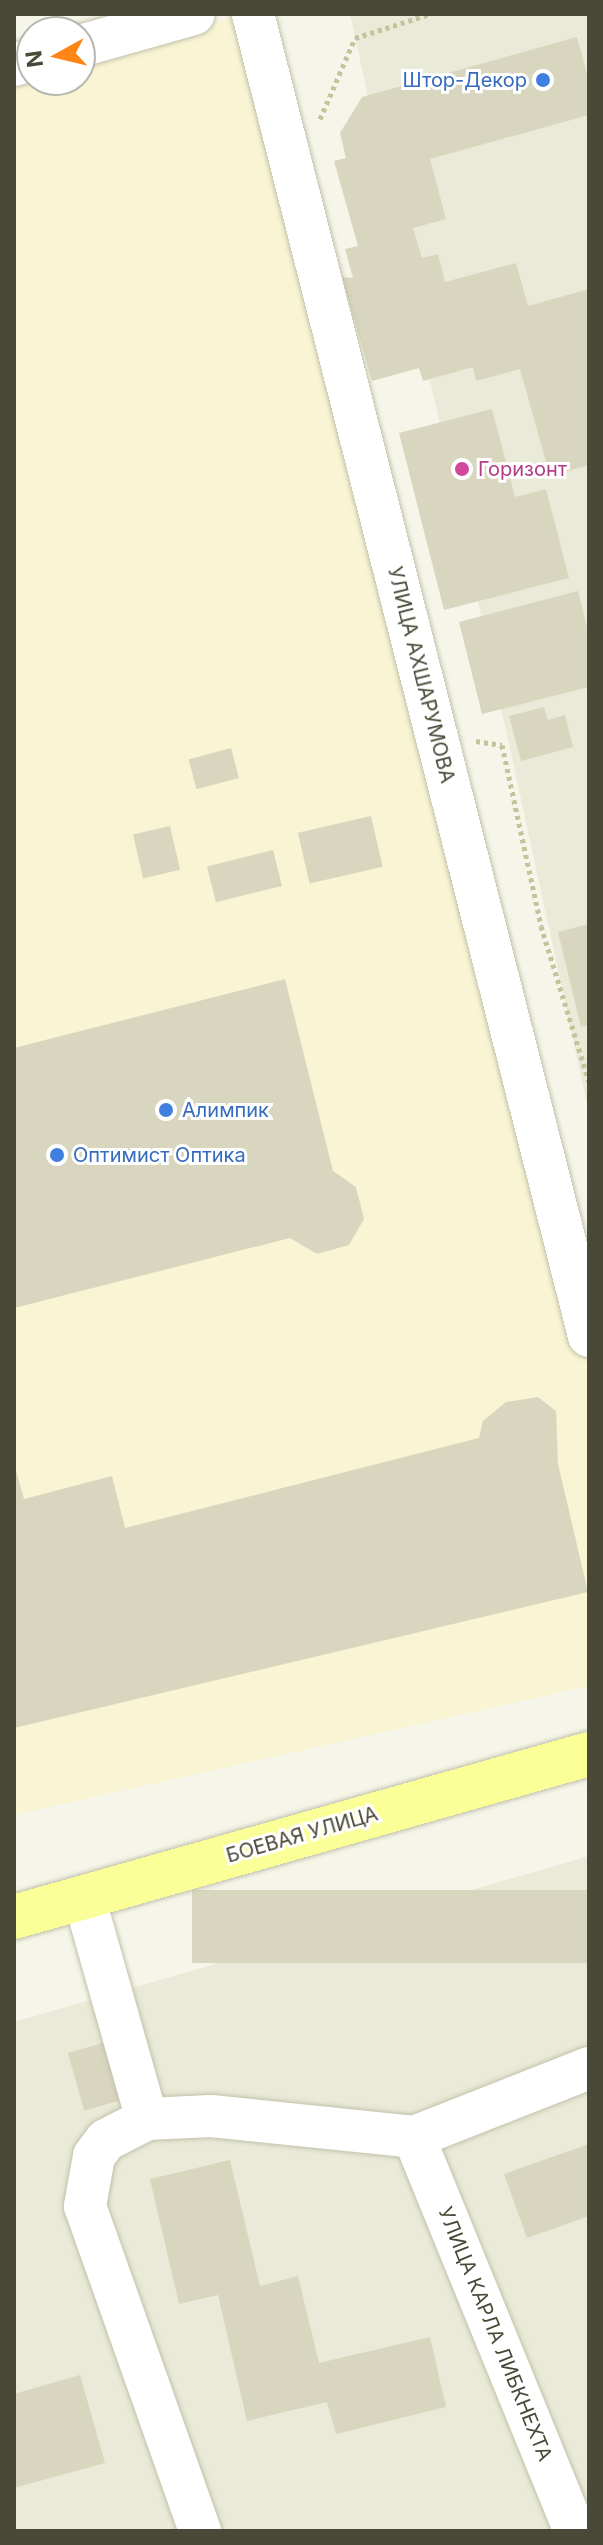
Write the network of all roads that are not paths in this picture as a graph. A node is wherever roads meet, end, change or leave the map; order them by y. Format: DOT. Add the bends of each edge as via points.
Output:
graph roads {
  1 [pos="194,14"];
  2 [pos="253,14"];
  3 [pos="96,42"];
  4 [pos="589,1336"];
  5 [pos="589,1754"];
  6 [pos="84,1897"];
  7 [pos="14,1917"];
  8 [pos="589,2068"];
  9 [pos="147,2119"];
  10 [pos="414,2137"];
  11 [pos="200,2531"];
  12 [pos="575,2531"];
  1 -- 3 [label="street"];
  2 -- 4 [label="street, УЛИЦА АХШАРУМОВА"];
  5 -- 6 [label="main road, БОЕВАЯ УЛИЦА"];
  6 -- 7 [label="main road, БОЕВАЯ УЛИЦА"];
  6 -- 9 [label="street"];
  8 -- 10 [label="street"];
  9 -- 10 [label="street" via="211,2116"];
  9 -- 11 [label="street" via="106,2140 94,2156 85,2206"];
  10 -- 12 [label="street, УЛИЦА КАРЛА ЛИБКНЕХТА"];
}
